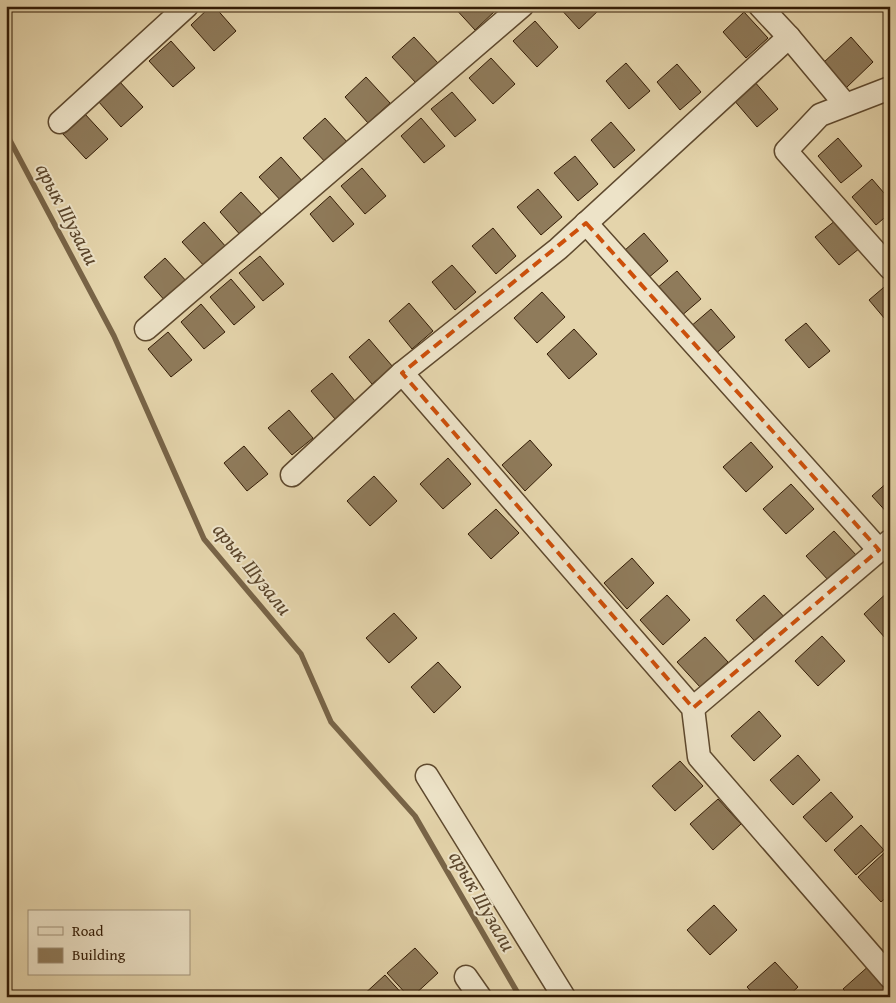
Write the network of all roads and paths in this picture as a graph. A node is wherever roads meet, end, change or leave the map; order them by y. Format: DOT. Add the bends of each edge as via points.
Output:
graph roads {
  1 [pos="187,6"];
  2 [pos="522,6"];
  3 [pos="760,6"];
  4 [pos="789,37"];
  5 [pos="890,88"];
  6 [pos="845,104"];
  7 [pos="60,122"];
  8 [pos="586,223"];
  9 [pos="890,268"];
  10 [pos="146,329"];
  11 [pos="402,373"];
  12 [pos="292,475"];
  13 [pos="884,546"];
  14 [pos="693,708"];
  15 [pos="427,776"];
  16 [pos="466,977"];
  17 [pos="890,977"];
  18 [pos="480,997"];
  19 [pos="564,997"];
  1 -- 7 [label="street"];
  2 -- 10 [label="street"];
  3 -- 4 [label="street"];
  4 -- 6 [label="street"];
  4 -- 8 [label="street"];
  5 -- 6 [label="street"];
  6 -- 9 [label="street" via="820,115 786,151"];
  8 -- 11 [label="street"];
  8 -- 13 [label="street"];
  11 -- 12 [label="street"];
  11 -- 14 [label="street"];
  13 -- 14 [label="street"];
  14 -- 17 [label="street" via="699,757"];
  15 -- 19 [label="street"];
  16 -- 18 [label="street"];
}
